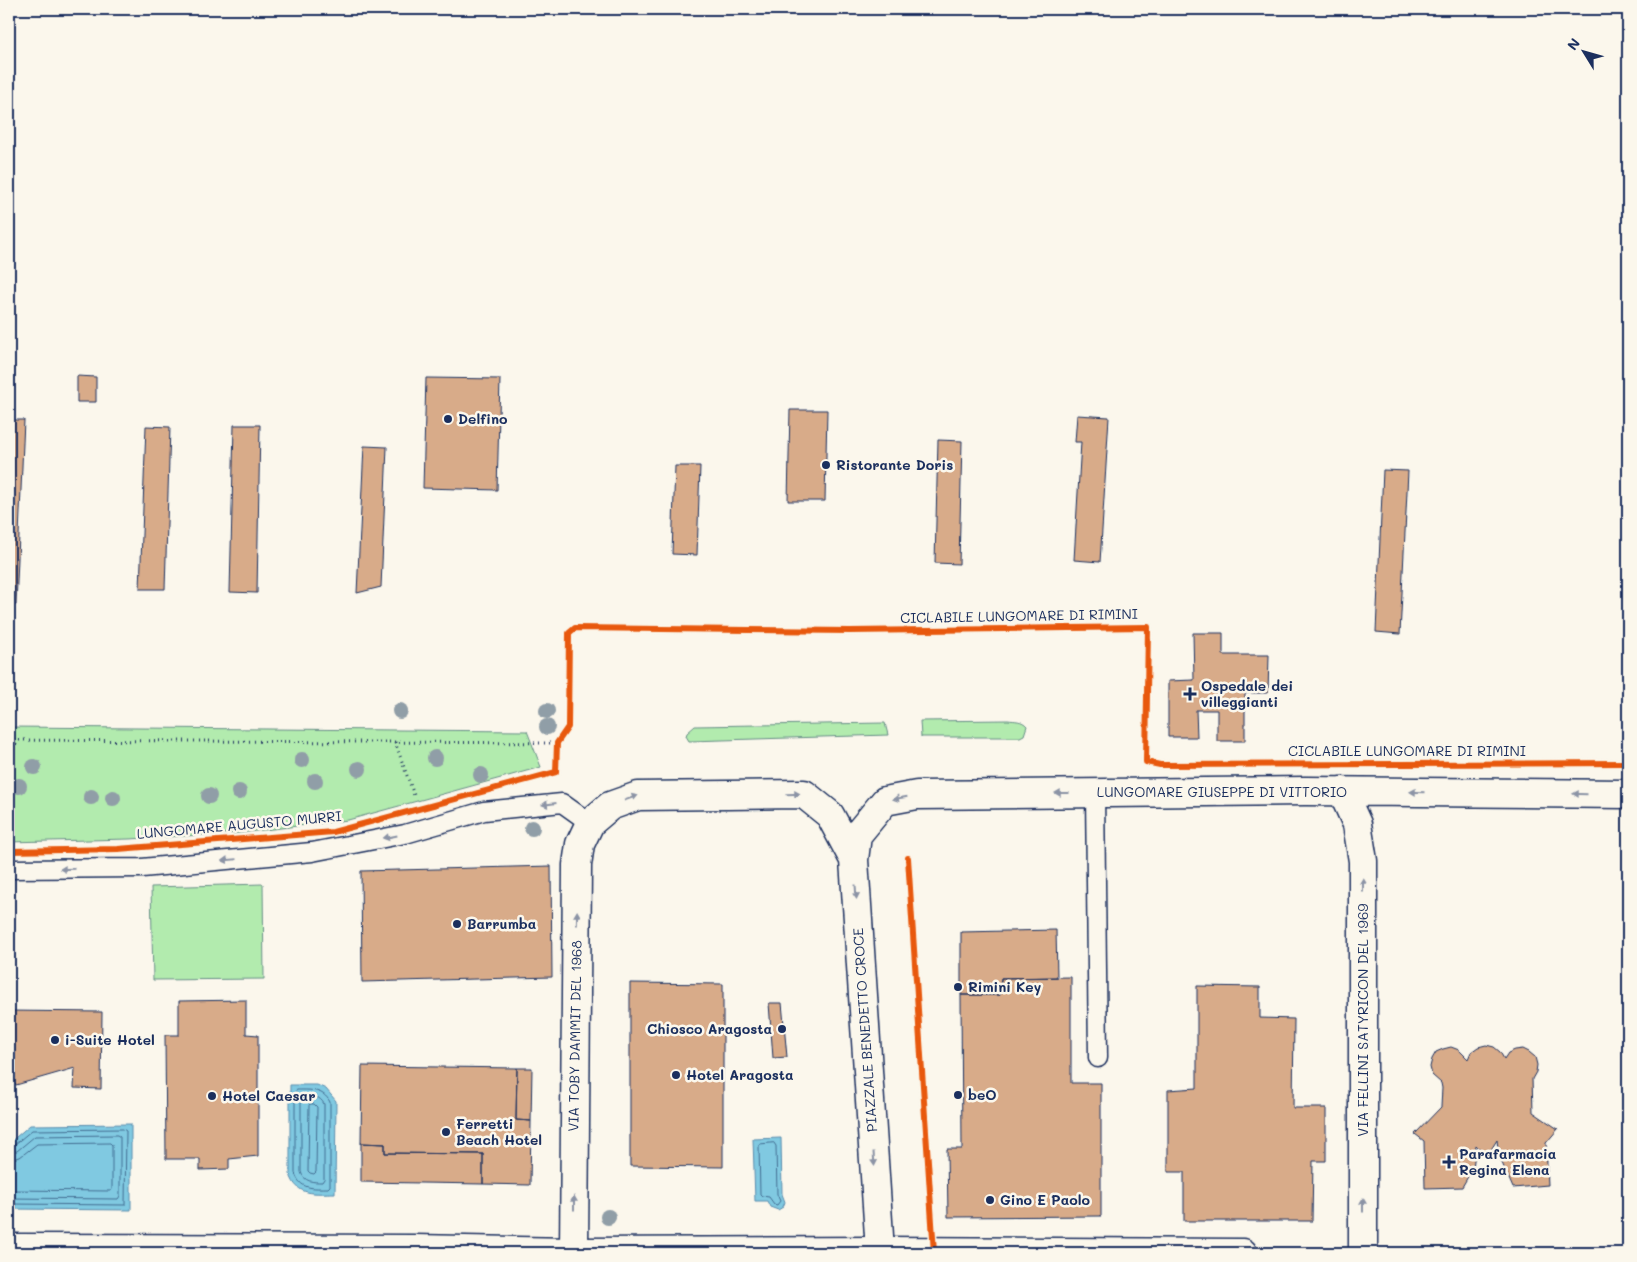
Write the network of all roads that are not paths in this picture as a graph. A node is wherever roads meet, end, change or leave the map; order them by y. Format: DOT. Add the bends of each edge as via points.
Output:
graph roads {
  1 [pos="1342,791"];
  2 [pos="1095,793"];
  3 [pos="1628,794"];
  4 [pos="590,823"];
  5 [pos="854,860"];
  6 [pos="9,869"];
  7 [pos="1098,1058"];
  8 [pos="9,1248"];
  9 [pos="415,1251"];
  10 [pos="880,1251"];
  11 [pos="574,1252"];
  12 [pos="916,1253"];
  13 [pos="1244,1253"];
  14 [pos="1363,1253"];
  1 -- 2 [label="street, LUNGOMARE GIUSEPPE DI VITTORIO"];
  3 -- 1 [label="street, LUNGOMARE GIUSEPPE DI VITTORIO, one-way"];
  14 -- 1 [label="street, VIA FELLINI SATYRICON DEL 1969, one-way" via="1364,861 1357,824"];
  2 -- 5 [label="street, LUNGOMARE GIUSEPPE DI VITTORIO, one-way" via="917,795 885,801 857,835"];
  2 -- 7 [label="lane"];
  4 -- 5 [label="street, PIAZZALE BENEDETTO CROCE, one-way" via="610,806 638,796 804,794 830,815"];
  4 -- 6 [label="lane, one-way" via="562,802 484,811 405,834 312,852 142,868"];
  11 -- 4 [label="street, VIA TOBY DAMMIT DEL 1968, one-way" via="577,865 580,844"];
  5 -- 10 [label="street, PIAZZALE BENEDETTO CROCE, one-way"];
  8 -- 9 [label="street"];
  9 -- 11 [label="street"];
  10 -- 11 [label="street"];
  10 -- 12 [label="street"];
  12 -- 13 [label="street"];
}
